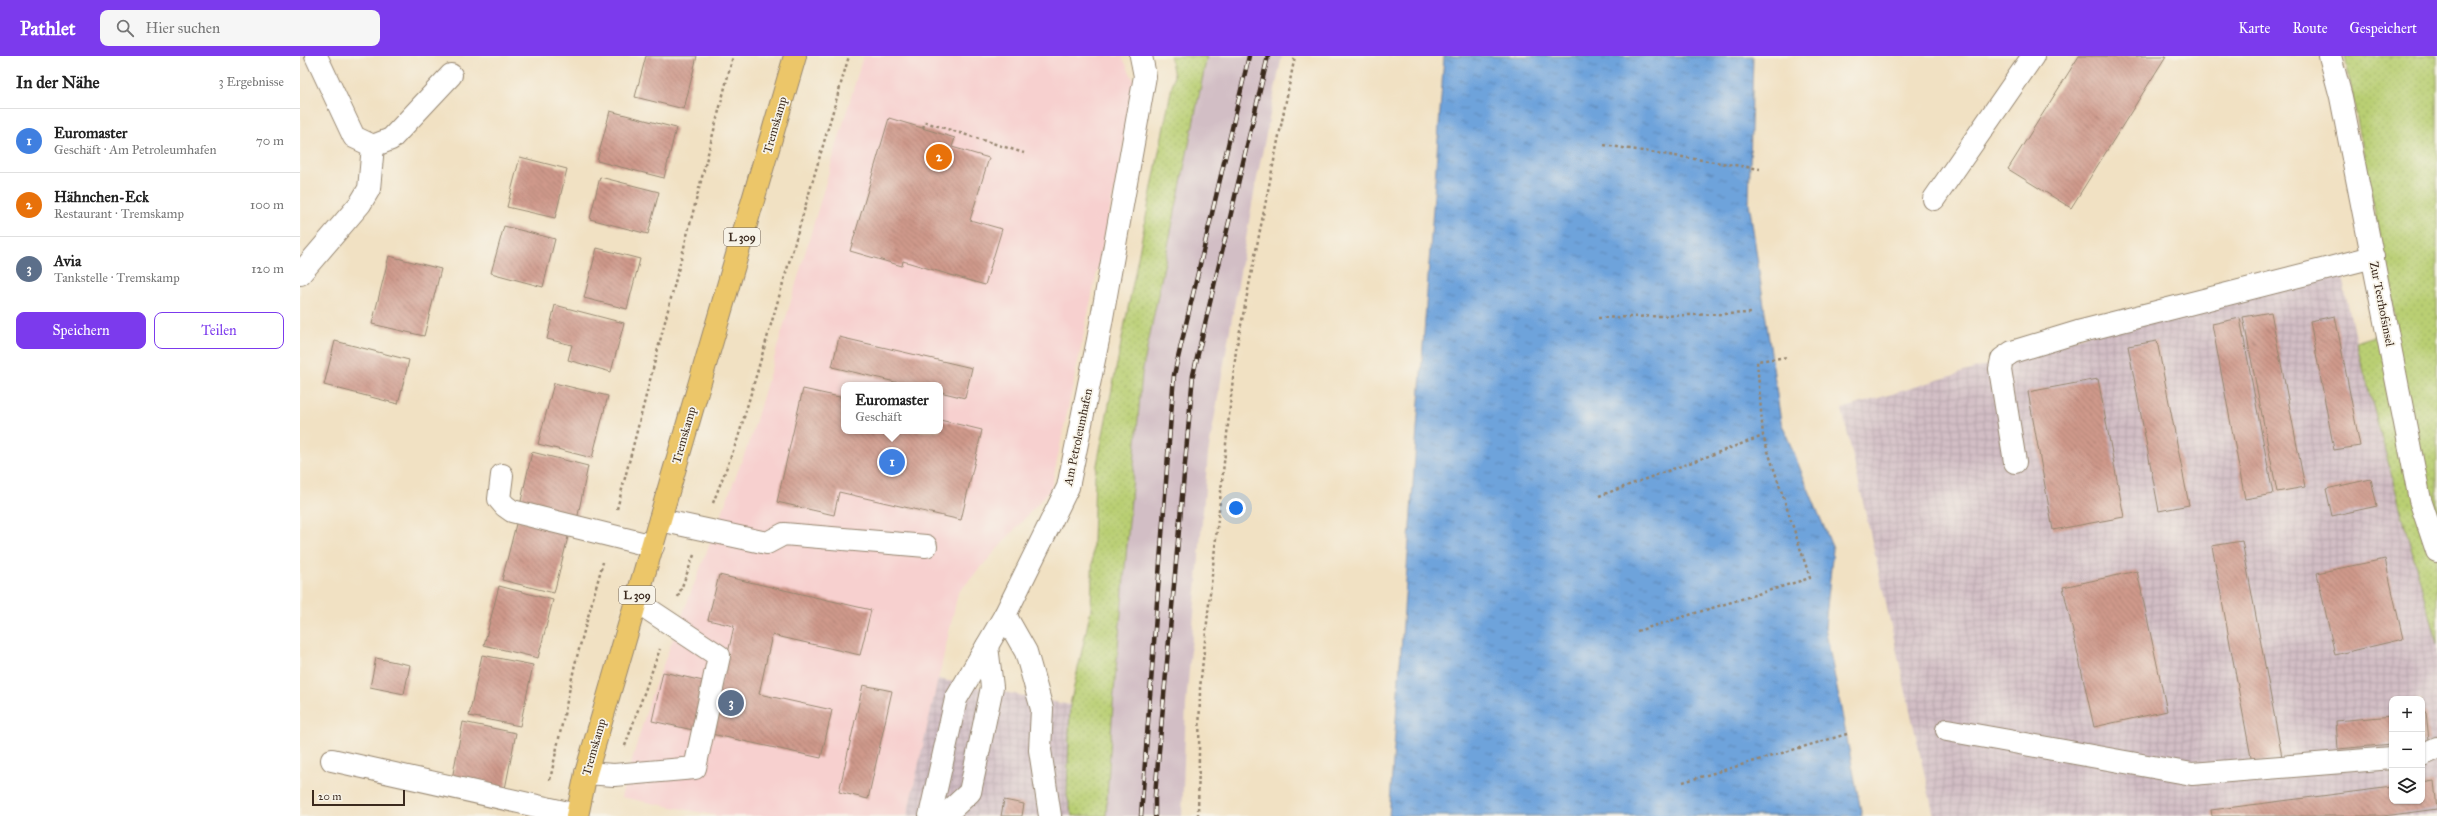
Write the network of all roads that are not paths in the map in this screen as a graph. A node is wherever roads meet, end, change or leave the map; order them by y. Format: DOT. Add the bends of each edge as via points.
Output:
graph roads {
  1 [pos="316,56"];
  2 [pos="795,56"];
  3 [pos="1141,56"];
  4 [pos="2033,56"];
  5 [pos="2330,56"];
  6 [pos="451,75"];
  7 [pos="372,146"];
  8 [pos="1934,199"];
  9 [pos="2372,257"];
  10 [pos="300,274"];
  11 [pos="2015,462"];
  12 [pos="502,475"];
  13 [pos="660,520"];
  14 [pos="653,546"];
  15 [pos="926,546"];
  16 [pos="2437,551"];
  17 [pos="636,601"];
  18 [pos="1005,615"];
  19 [pos="987,646"];
  20 [pos="1947,730"];
  21 [pos="2437,748"];
  22 [pos="2425,754"];
  23 [pos="2389,758"];
  24 [pos="332,760"];
  25 [pos="586,773"];
  26 [pos="1049,810"];
  27 [pos="577,815"];
  28 [pos="930,816"];
  29 [pos="944,816"];
  1 -- 7 [label="street" via="354,137"];
  2 -- 13 [label="main road, Tremskamp / L 309"];
  3 -- 18 [label="street, Am Petroleumhafen" via="1145,76 1098,340 1068,487"];
  4 -- 8 [label="street"];
  5 -- 9 [label="street, Zur Teerhofsinsel" via="2341,97"];
  6 -- 7 [label="street" via="391,139"];
  7 -- 10 [label="street" via="369,189 360,204"];
  9 -- 11 [label="street" via="2078,332 2012,352 2002,359 2000,369"];
  9 -- 16 [label="street, Zur Teerhofsinsel" via="2420,500"];
  12 -- 14 [label="street" via="499,499 512,511"];
  13 -- 14 [label="main road, Tremskamp / L 309"];
  13 -- 15 [label="street" via="766,543 784,534"];
  14 -- 17 [label="main road, Tremskamp / L 309"];
  17 -- 25 [label="main road, Tremskamp / L 309"];
  17 -- 25 [label="street" via="719,656 695,768 614,775"];
  18 -- 19 [label="street, Am Petroleumhafen"];
  18 -- 26 [label="street" via="1026,652 1042,709 1040,750"];
  19 -- 28 [label="street, Am Petroleumhafen" via="956,699"];
  19 -- 29 [label="street" via="992,687 970,792"];
  20 -- 23 [label="street" via="2192,774"];
  21 -- 22 [label="street"];
  24 -- 27 [label="street"];
  25 -- 27 [label="main road, Tremskamp / L 309"];
}
